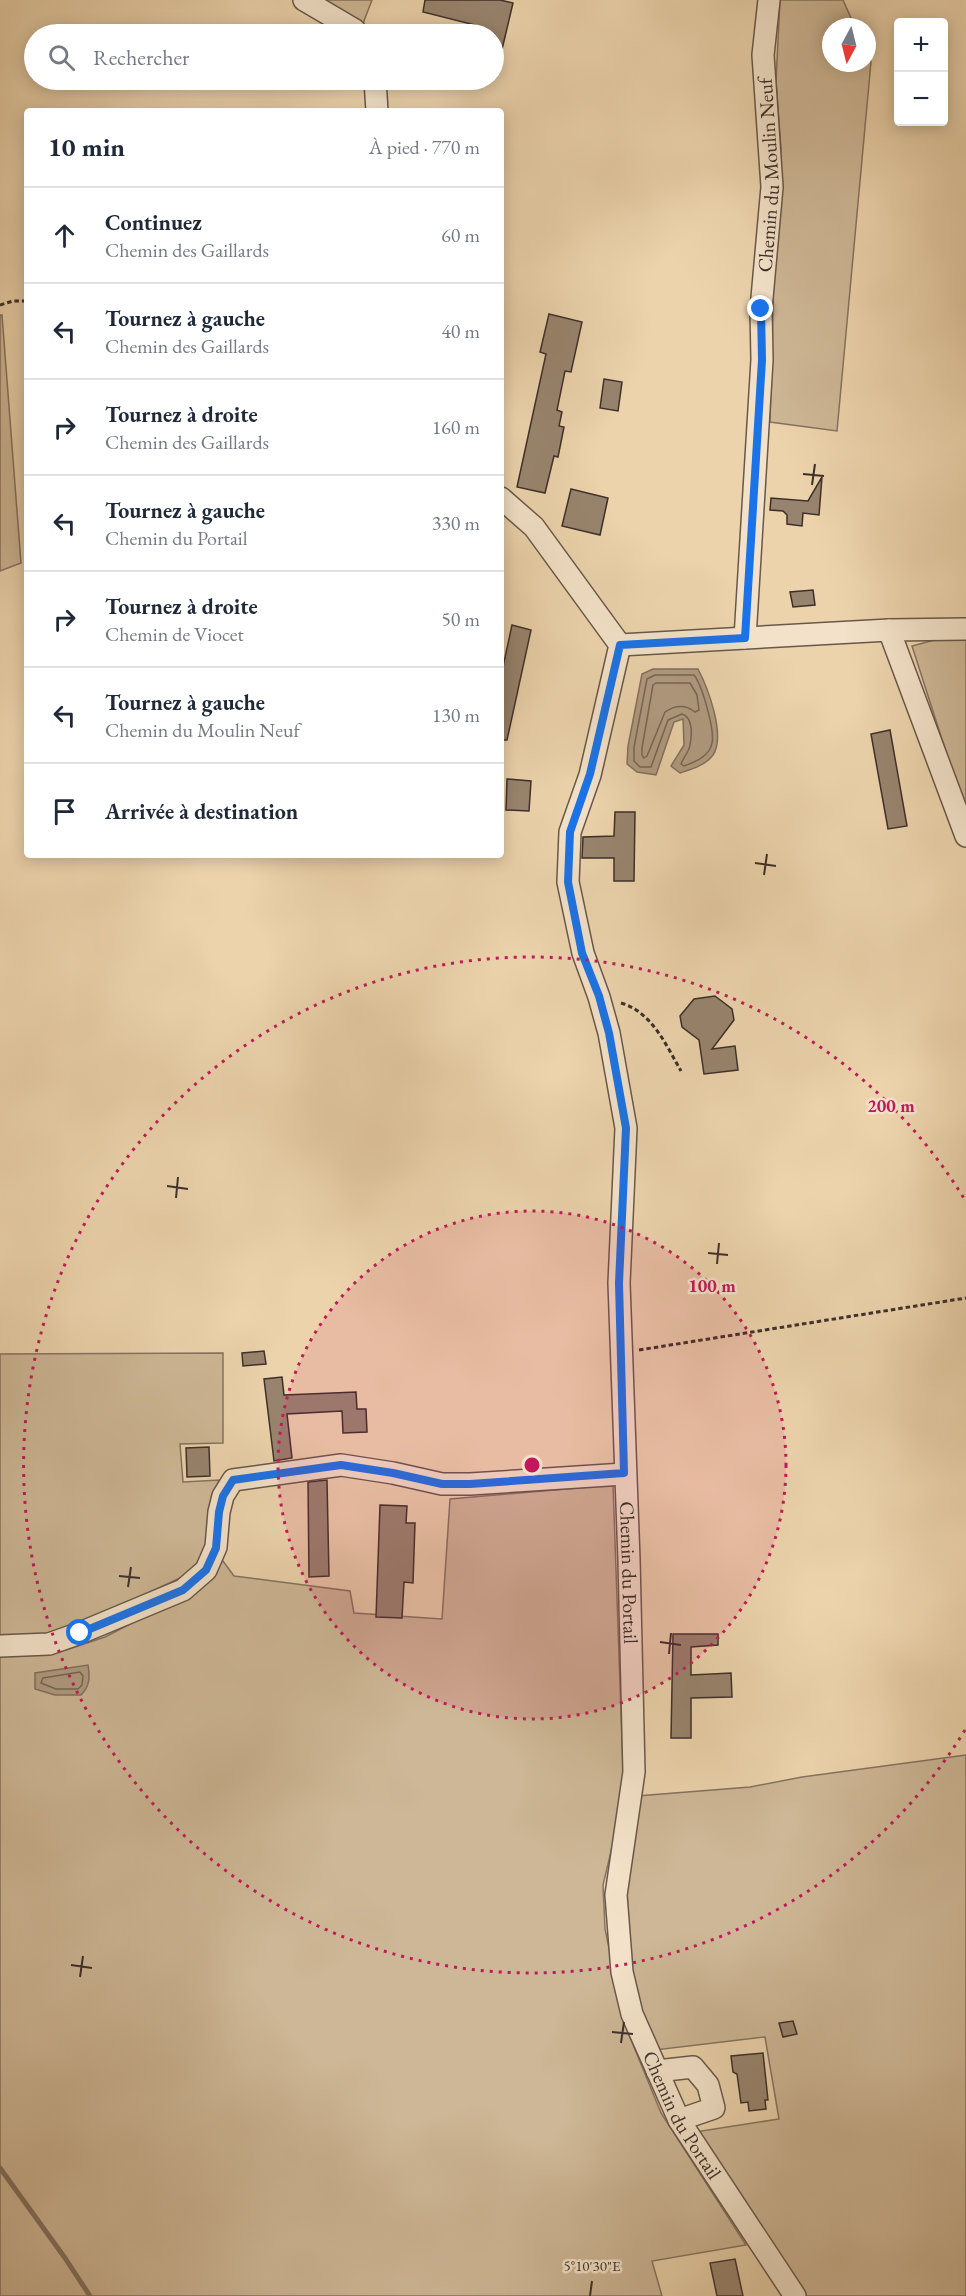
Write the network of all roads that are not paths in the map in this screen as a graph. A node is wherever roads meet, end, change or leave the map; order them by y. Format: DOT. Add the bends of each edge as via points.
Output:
graph roads {
  1 [pos="304,0"];
  2 [pos="769,0"];
  3 [pos="345,24"];
  4 [pos="376,90"];
  5 [pos="377,108"];
  6 [pos="504,501"];
  7 [pos="966,629"];
  8 [pos="889,630"];
  9 [pos="745,638"];
  10 [pos="620,645"];
  11 [pos="966,836"];
  12 [pos="624,1473"];
  13 [pos="0,1646"];
  14 [pos="657,2071"];
  15 [pos="679,2120"];
  16 [pos="795,2296"];
  1 -- 3 [label="street"];
  2 -- 9 [label="street, Chemin du Moulin Neuf" via="763,54 772,187 761,309 762,360"];
  4 -- 5 [label="street"];
  6 -- 10 [label="street" via="534,527"];
  7 -- 8 [label="street"];
  8 -- 9 [label="street"];
  8 -- 11 [label="street"];
  9 -- 10 [label="street"];
  10 -- 12 [label="street, Chemin du Portail" via="590,774 570,832 568,882 582,953 609,1033 626,1128 619,1283"];
  12 -- 13 [label="street" via="442,1484 341,1465 233,1480 223,1496 213,1555 206,1570 183,1590 49,1644"];
  12 -- 14 [label="street, Chemin du Portail" via="634,1772 616,1895 622,1972 632,2014"];
  14 -- 15 [label="street, Chemin du Portail"];
  14 -- 15 [label="street" via="693,2067 708,2085 714,2108"];
  15 -- 16 [label="street, Chemin du Portail"];
}
